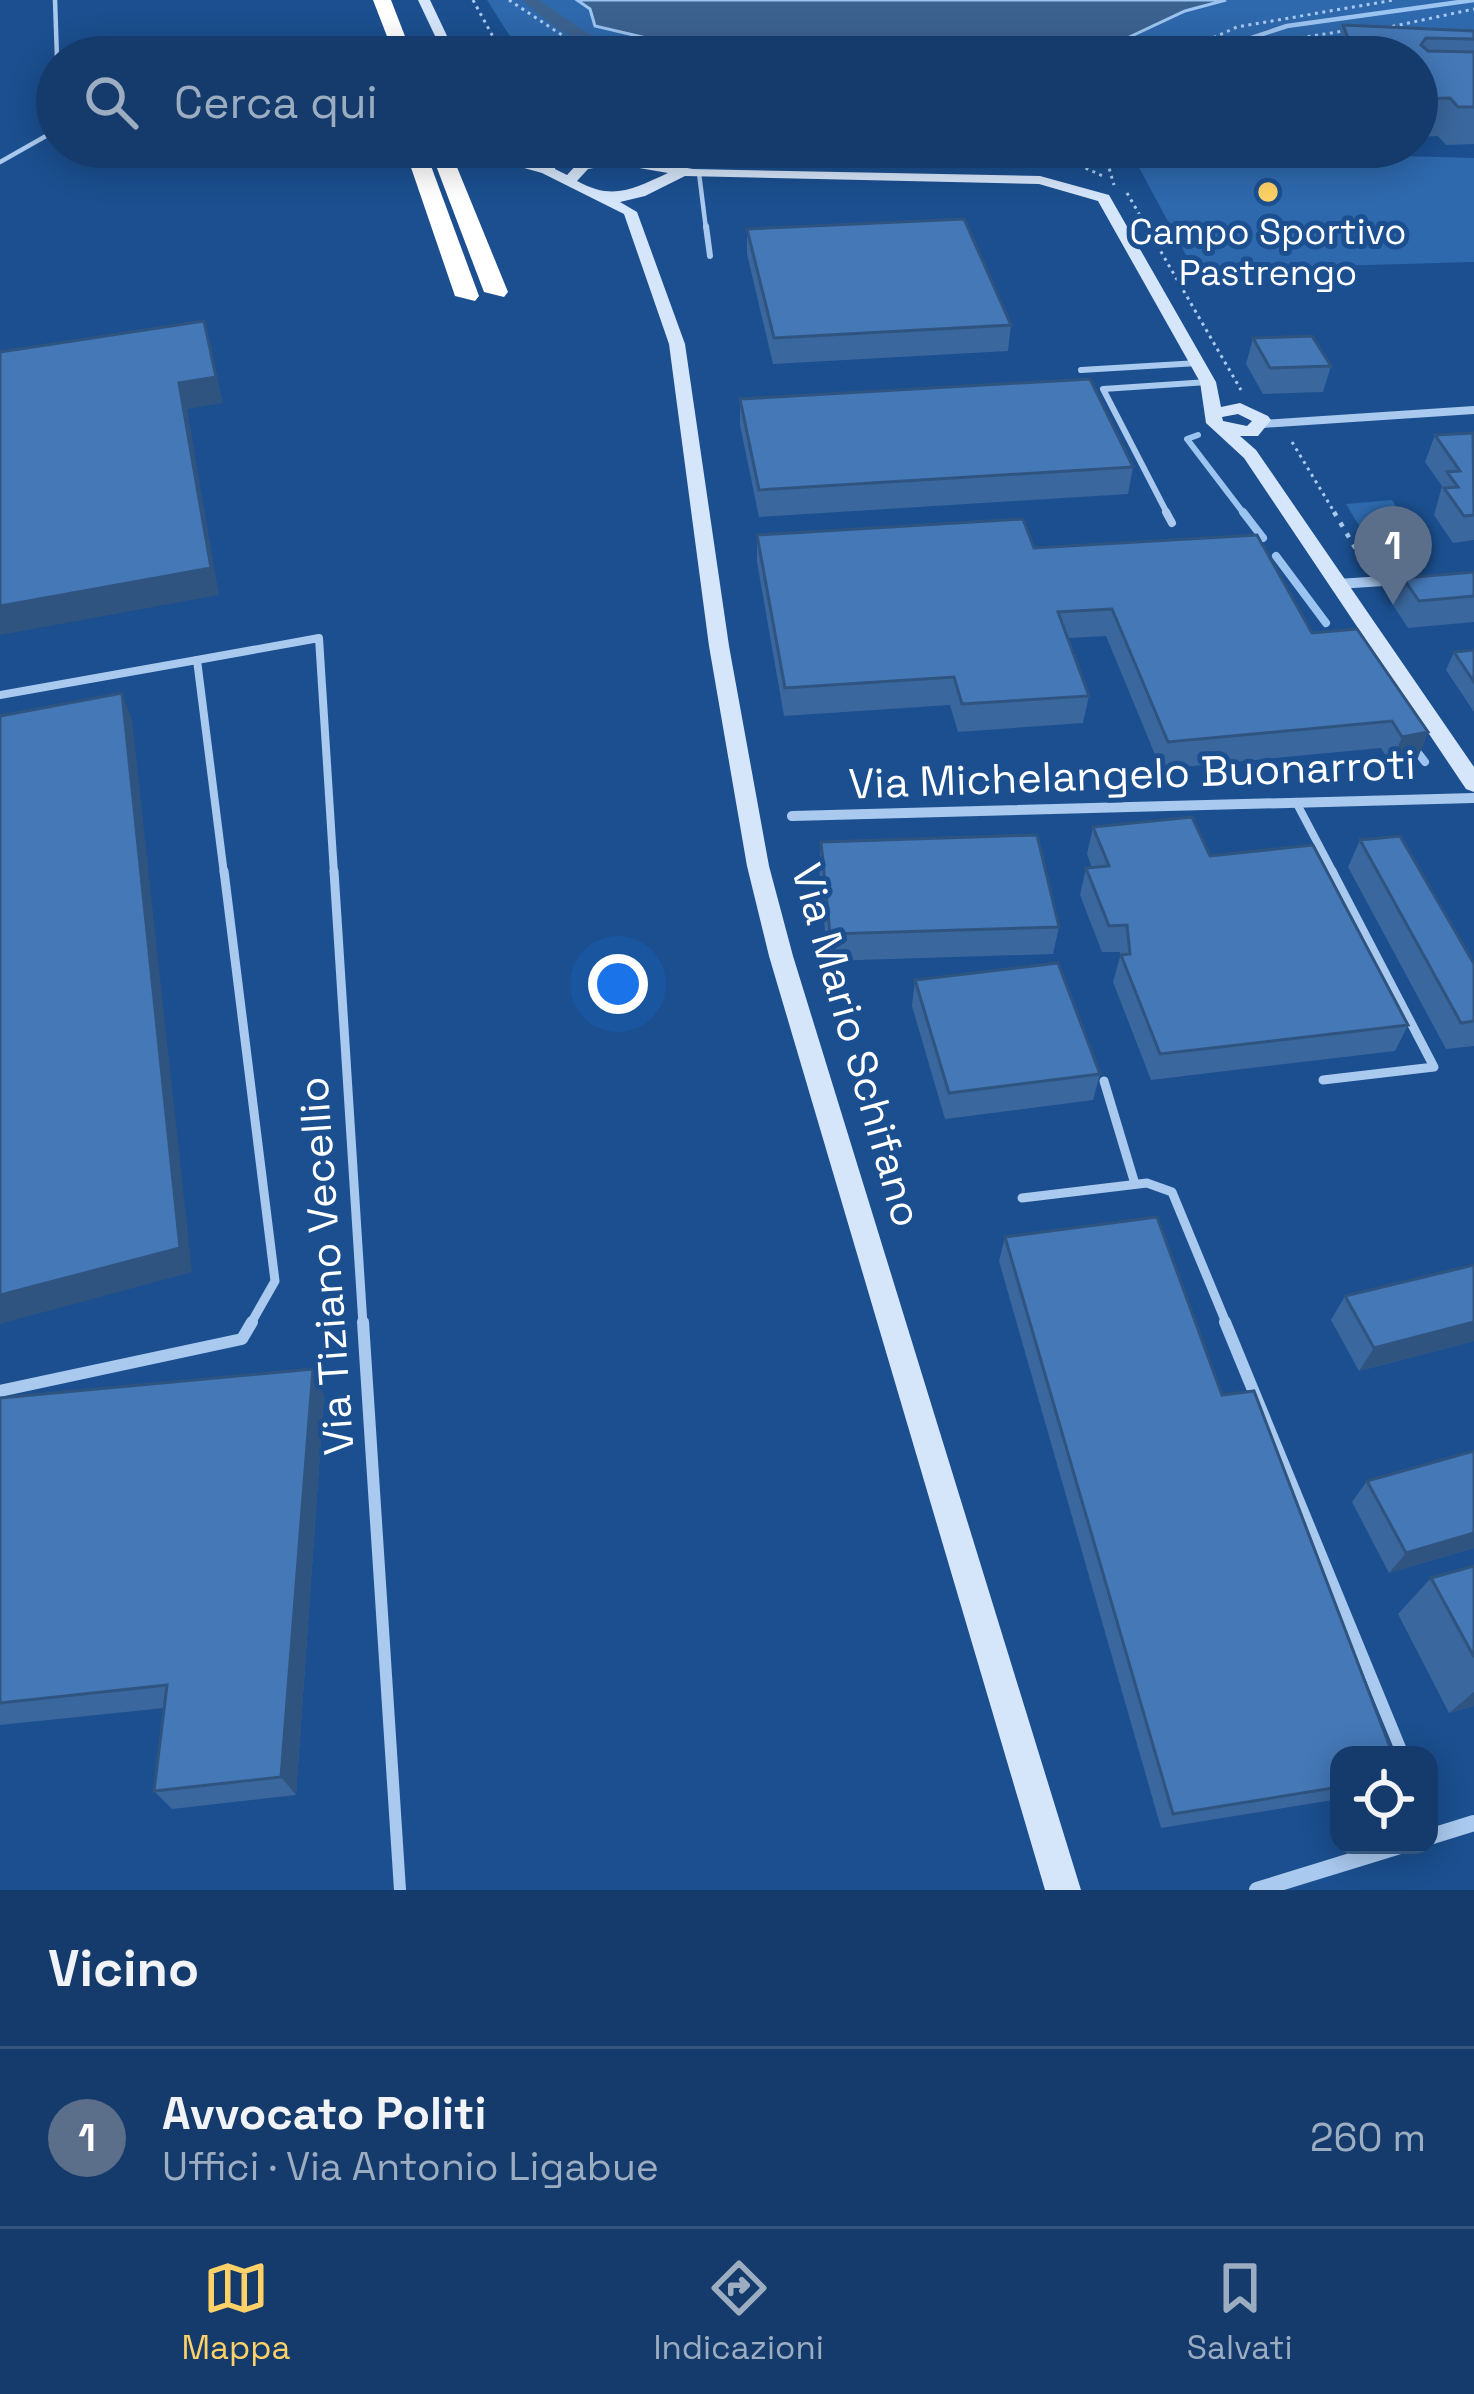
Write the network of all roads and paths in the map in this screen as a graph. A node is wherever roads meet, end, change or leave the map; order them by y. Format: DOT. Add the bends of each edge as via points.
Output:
graph roads {
  1 [pos="55,0"];
  2 [pos="360,0"];
  3 [pos="382,0"];
  4 [pos="424,0"];
  5 [pos="473,0"];
  6 [pos="508,0"];
  7 [pos="1394,0"];
  8 [pos="1474,8"];
  9 [pos="1385,28"];
  10 [pos="1363,30"];
  11 [pos="56,36"];
  12 [pos="374,36"];
  13 [pos="396,36"];
  14 [pos="441,36"];
  15 [pos="493,36"];
  16 [pos="564,36"];
  17 [pos="1215,36"];
  18 [pos="1304,36"];
  19 [pos="36,142"];
  20 [pos="0,162"];
  21 [pos="421,168"];
  22 [pos="447,168"];
  23 [pos="542,168"];
  24 [pos="581,168"];
  25 [pos="640,168"];
  26 [pos="1082,168"];
  27 [pos="1109,168"];
  28 [pos="696,172"];
  29 [pos="651,175"];
  30 [pos="569,181"];
  31 [pos="1115,185"];
  32 [pos="1099,195"];
  33 [pos="634,203"];
  34 [pos="710,256"];
  35 [pos="496,292"];
  36 [pos="467,296"];
  37 [pos="1198,363"];
  38 [pos="1081,370"];
  39 [pos="1208,382"];
  40 [pos="1240,408"];
  41 [pos="1474,410"];
  42 [pos="1216,412"];
  43 [pos="1264,423"];
  44 [pos="1227,430"];
  45 [pos="1250,454"];
  46 [pos="1172,523"];
  47 [pos="1431,578"];
  48 [pos="1338,584"];
  49 [pos="196,660"];
  50 [pos="0,695"];
  51 [pos="1474,784"];
  52 [pos="1474,798"];
  53 [pos="1296,802"];
  54 [pos="792,816"];
  55 [pos="1323,1080"];
  56 [pos="1104,1081"];
  57 [pos="1135,1184"];
  58 [pos="1022,1198"];
  59 [pos="0,1390"];
  60 [pos="1399,1746"];
  61 [pos="1474,1823"];
  62 [pos="1438,1830"];
  63 [pos="1374,1854"];
  64 [pos="400,1890"];
  65 [pos="1063,1890"];
  66 [pos="1257,1890"];
  1 -- 11 [label="lane"];
  2 -- 12 [label="highway"];
  3 -- 13 [label="highway"];
  4 -- 14 [label="street"];
  5 -- 15 [label="path"];
  6 -- 16 [label="path"];
  7 -- 17 [label="path" via="1238,23"];
  8 -- 9 [label="path"];
  10 -- 18 [label="path"];
  19 -- 20 [label="lane"];
  21 -- 36 [label="highway"];
  22 -- 35 [label="highway"];
  23 -- 30 [label="street"];
  24 -- 30 [label="street"];
  25 -- 29 [label="street"];
  26 -- 31 [label="path"];
  27 -- 31 [label="path"];
  28 -- 29 [label="street"];
  28 -- 32 [label="street" via="1016,179"];
  28 -- 34 [label="lane"];
  29 -- 33 [label="street"];
  30 -- 33 [label="street" via="578,191"];
  31 -- 32 [label="path"];
  31 -- 43 [label="path" via="1136,201 1246,399 1277,412"];
  32 -- 37 [label="street" via="1113,206"];
  33 -- 65 [label="street, Via Mario Schifano" via="681,362 758,866"];
  37 -- 38 [label="lane"];
  37 -- 39 [label="street"];
  39 -- 40 [label="street"];
  39 -- 42 [label="street"];
  39 -- 46 [label="lane" via="1103,389"];
  40 -- 42 [label="street"];
  40 -- 43 [label="street"];
  41 -- 43 [label="street"];
  42 -- 44 [label="street" via="1215,422"];
  43 -- 44 [label="street"];
  43 -- 45 [label="street"];
  44 -- 45 [label="street"];
  45 -- 48 [label="street"];
  47 -- 48 [label="street"];
  48 -- 51 [label="street"];
  49 -- 50 [label="lane"];
  49 -- 59 [label="lane" via="275,1281 242,1339"];
  49 -- 64 [label="lane, Via Tiziano Vecellio" via="319,638"];
  52 -- 53 [label="street, Via Michelangelo Buonarroti"];
  53 -- 54 [label="street, Via Michelangelo Buonarroti"];
  53 -- 55 [label="lane" via="1434,1067"];
  56 -- 57 [label="lane"];
  57 -- 58 [label="lane"];
  57 -- 60 [label="lane" via="1172,1192"];
  61 -- 62 [label="street"];
  63 -- 66 [label="street"];
}
